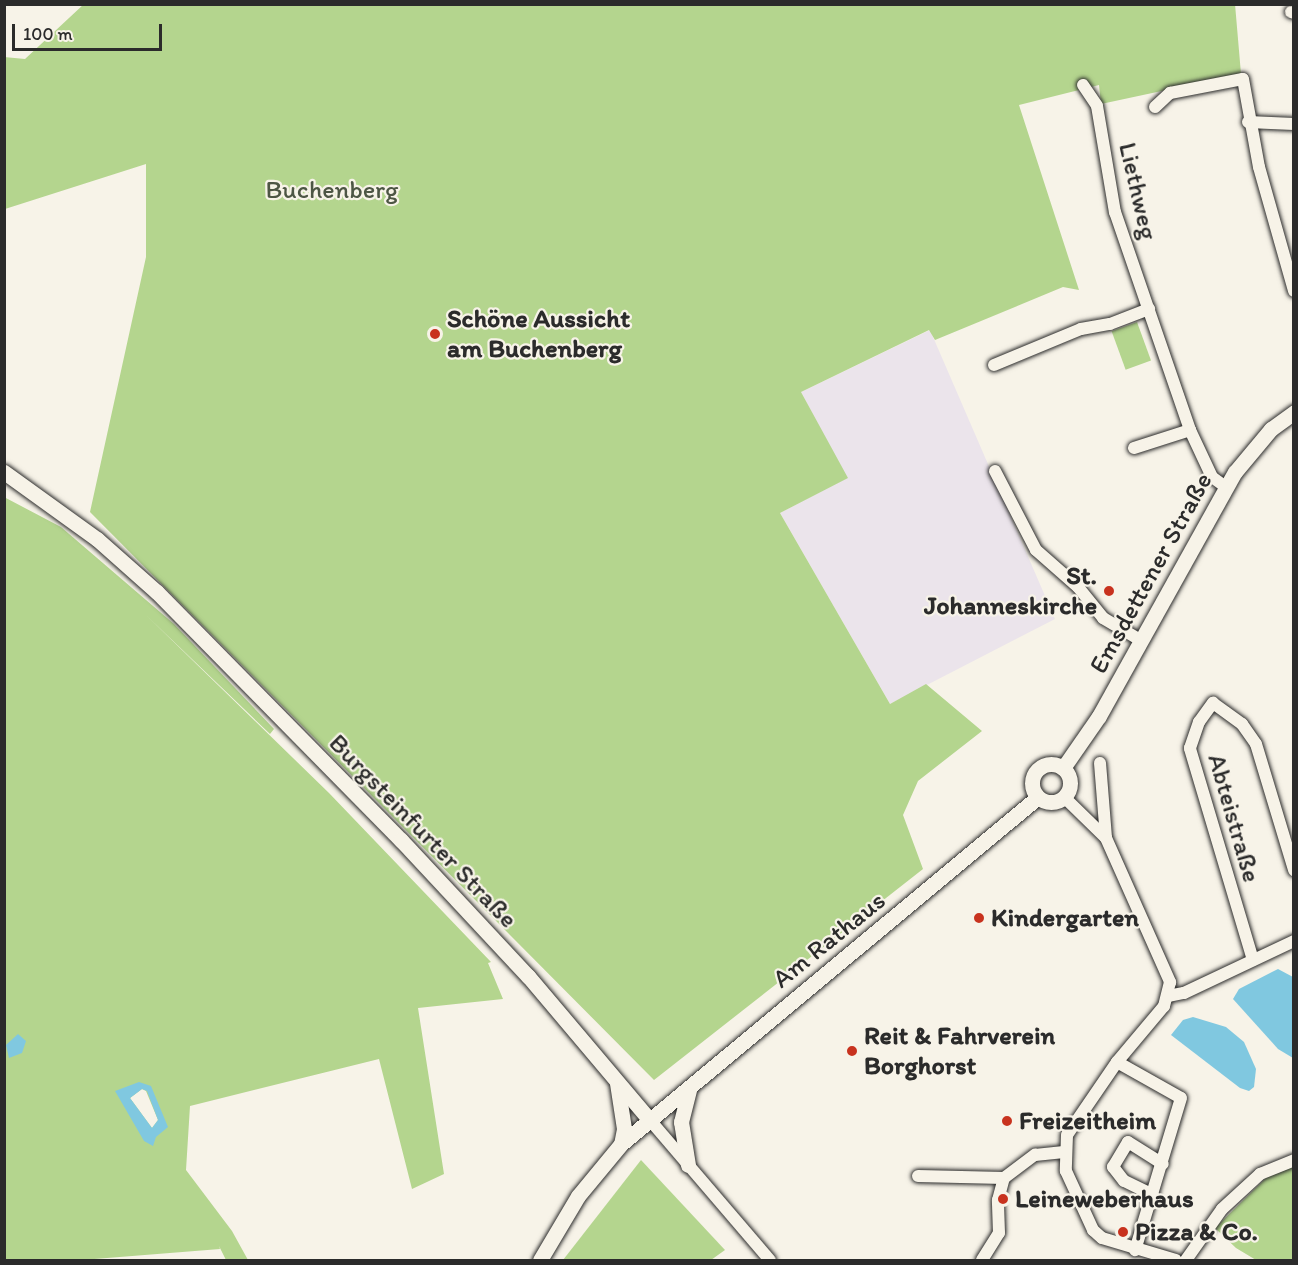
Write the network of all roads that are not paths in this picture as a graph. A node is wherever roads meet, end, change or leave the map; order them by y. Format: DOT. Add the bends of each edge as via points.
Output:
graph roads {
  1 [pos="1083,85"];
  2 [pos="1155,107"];
  3 [pos="1248,122"];
  4 [pos="1293,124"];
  5 [pos="1293,286"];
  6 [pos="1149,309"];
  7 [pos="994,365"];
  8 [pos="1293,412"];
  9 [pos="1190,430"];
  10 [pos="1134,448"];
  11 [pos="995,471"];
  12 [pos="4,472"];
  13 [pos="1226,486"];
  14 [pos="1140,640"];
  15 [pos="1100,763"];
  16 [pos="1063,768"];
  17 [pos="1038,797"];
  18 [pos="1064,797"];
  19 [pos="1106,838"];
  20 [pos="1293,870"];
  21 [pos="1293,941"];
  22 [pos="1252,960"];
  23 [pos="1168,996"];
  24 [pos="1118,1062"];
  25 [pos="617,1083"];
  26 [pos="692,1083"];
  27 [pos="649,1119"];
  28 [pos="621,1144"];
  29 [pos="1064,1152"];
  30 [pos="1293,1160"];
  31 [pos="1163,1164"];
  32 [pos="688,1165"];
  33 [pos="918,1176"];
  34 [pos="1004,1178"];
  35 [pos="1153,1194"];
  36 [pos="1135,1250"];
  37 [pos="540,1260"];
  38 [pos="770,1260"];
  39 [pos="982,1260"];
  40 [pos="1176,1260"];
  41 [pos="1186,1260"];
  1 -- 6 [label="street, Liethweg" via="1097,106 1115,212"];
  2 -- 3 [label="street" via="1170,93 1243,79"];
  3 -- 4 [label="street"];
  3 -- 5 [label="street"];
  6 -- 7 [label="street" via="1110,324 1081,329"];
  6 -- 9 [label="street, Liethweg"];
  8 -- 13 [label="main road, Emsdettener Straße" via="1271,429"];
  9 -- 10 [label="street"];
  9 -- 13 [label="street, Liethweg" via="1212,477"];
  11 -- 14 [label="street" via="1036,550 1078,587 1103,618"];
  12 -- 25 [label="main road, Burgsteinfurter Straße" via="97,539 157,592 401,840 528,976"];
  13 -- 14 [label="main road, Emsdettener Straße"];
  14 -- 16 [label="main road, Emsdettener Straße" via="1099,717"];
  15 -- 19 [label="street"];
  16 -- 17 [label="main road" via="1050,764 1037,770 1032,783"];
  16 -- 18 [label="main road" via="1070,783"];
  17 -- 18 [label="main road" via="1051,802"];
  17 -- 26 [label="main road, Am Rathaus"];
  18 -- 19 [label="street"];
  19 -- 23 [label="street" via="1165,966"];
  20 -- 22 [label="street, Abteistraße" via="1256,744 1242,724 1213,703 1199,722 1190,748"];
  21 -- 22 [label="street"];
  22 -- 23 [label="street" via="1184,993"];
  23 -- 24 [label="street"];
  24 -- 29 [label="street" via="1067,1134"];
  24 -- 31 [label="street" via="1180,1098"];
  25 -- 27 [label="main road, Burgsteinfurter Straße"];
  25 -- 28 [label="main road" via="624,1129"];
  26 -- 27 [label="main road, Am Rathaus"];
  26 -- 32 [label="main road" via="681,1122"];
  27 -- 28 [label="main road, Am Rathaus"];
  27 -- 32 [label="street, Burgsteinfurter Straße"];
  28 -- 37 [label="main road, Am Rathaus" via="578,1196"];
  29 -- 34 [label="street" via="1035,1155"];
  29 -- 36 [label="street" via="1066,1171 1093,1230 1112,1244"];
  30 -- 41 [label="street" via="1260,1174 1230,1202"];
  31 -- 35 [label="street"];
  31 -- 35 [label="street" via="1128,1142 1113,1167 1124,1181"];
  32 -- 38 [label="street, Burgsteinfurter Straße"];
  33 -- 34 [label="street"];
  34 -- 39 [label="street" via="998,1200 999,1233"];
  35 -- 36 [label="street"];
  36 -- 40 [label="street"];
}
